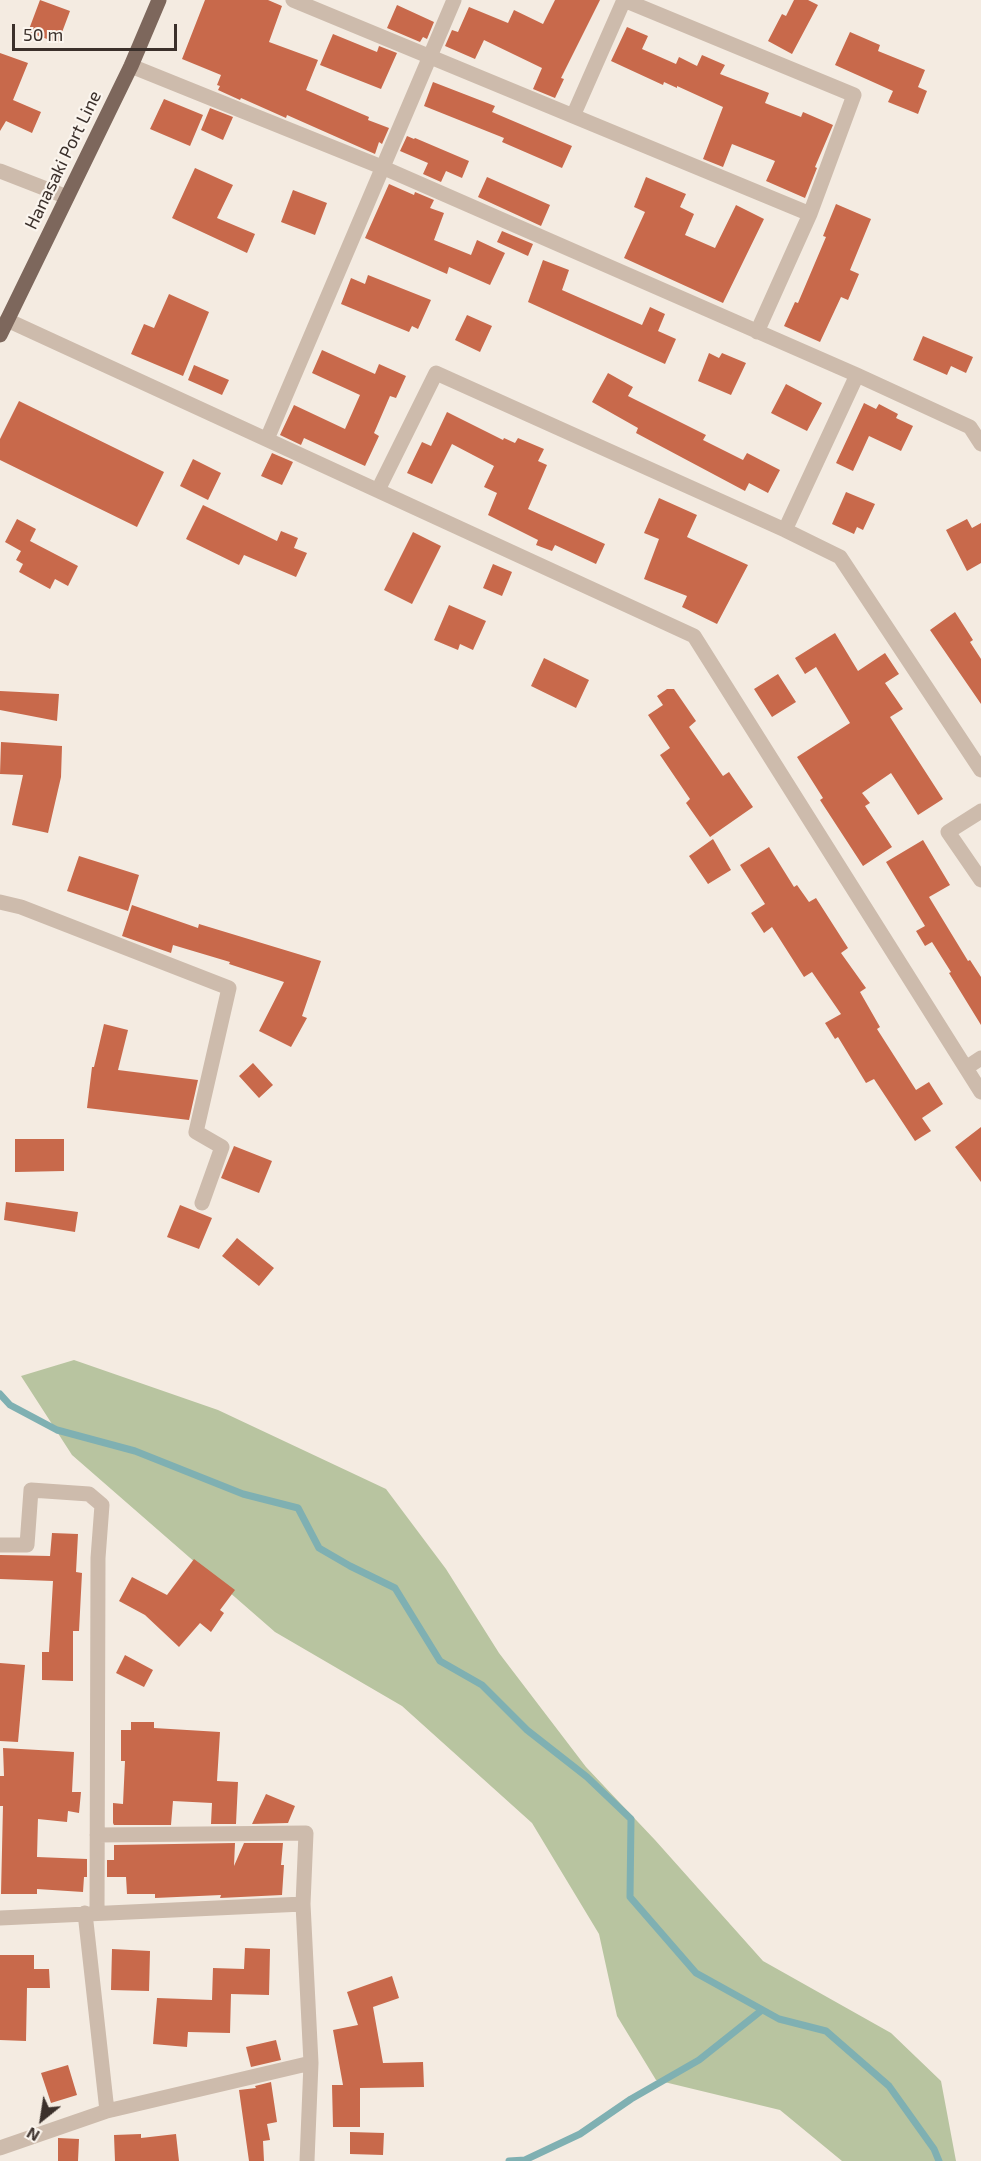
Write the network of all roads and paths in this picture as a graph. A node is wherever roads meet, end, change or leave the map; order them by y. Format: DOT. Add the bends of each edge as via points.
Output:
graph roads {
  1 [pos="159,0"];
  2 [pos="294,0"];
  3 [pos="454,0"];
  4 [pos="430,57"];
  5 [pos="131,66"];
  6 [pos="573,116"];
  7 [pos="384,168"];
  8 [pos="0,171"];
  9 [pos="67,197"];
  10 [pos="810,214"];
  11 [pos="7,320"];
  12 [pos="757,332"];
  13 [pos="0,335"];
  14 [pos="857,375"];
  15 [pos="267,439"];
  16 [pos="981,444"];
  17 [pos="378,490"];
  18 [pos="786,530"];
  19 [pos="981,770"];
  20 [pos="981,811"];
  21 [pos="981,880"];
  22 [pos="0,902"];
  23 [pos="981,1058"];
  24 [pos="966,1068"];
  25 [pos="981,1092"];
  26 [pos="202,1203"];
  27 [pos="0,1545"];
  28 [pos="97,1835"];
  29 [pos="303,1904"];
  30 [pos="91,1913"];
  31 [pos="0,1918"];
  32 [pos="311,2063"];
  33 [pos="107,2111"];
  34 [pos="0,2148"];
  35 [pos="307,2161"];
  1 -- 5 [label="main road, Hanasaki Port Line"];
  2 -- 4 [label="street"];
  3 -- 4 [label="street"];
  4 -- 6 [label="street"];
  4 -- 7 [label="street"];
  5 -- 7 [label="street"];
  5 -- 9 [label="main road, Hanasaki Port Line"];
  6 -- 10 [label="street"];
  6 -- 10 [label="street" via="624,0 854,95"];
  7 -- 12 [label="street"];
  7 -- 15 [label="street"];
  8 -- 9 [label="street"];
  9 -- 11 [label="main road, Hanasaki Port Line"];
  10 -- 12 [label="street"];
  11 -- 13 [label="main road, Hanasaki Port Line"];
  11 -- 15 [label="street"];
  12 -- 14 [label="street"];
  14 -- 16 [label="street" via="970,427"];
  14 -- 18 [label="street"];
  15 -- 17 [label="street"];
  17 -- 18 [label="street" via="436,373"];
  17 -- 24 [label="street" via="694,636"];
  18 -- 19 [label="street" via="840,557"];
  20 -- 21 [label="street" via="948,832"];
  22 -- 26 [label="street" via="229,988 196,1132 222,1147"];
  23 -- 24 [label="street"];
  24 -- 25 [label="street"];
  27 -- 28 [label="street" via="27,1545 31,1490 89,1494 102,1505 98,1558"];
  28 -- 29 [label="street" via="306,1833"];
  28 -- 30 [label="street"];
  29 -- 30 [label="street"];
  29 -- 32 [label="street"];
  30 -- 31 [label="street"];
  30 -- 33 [label="street"];
  32 -- 33 [label="street"];
  32 -- 35 [label="street"];
  33 -- 34 [label="street"];
}
